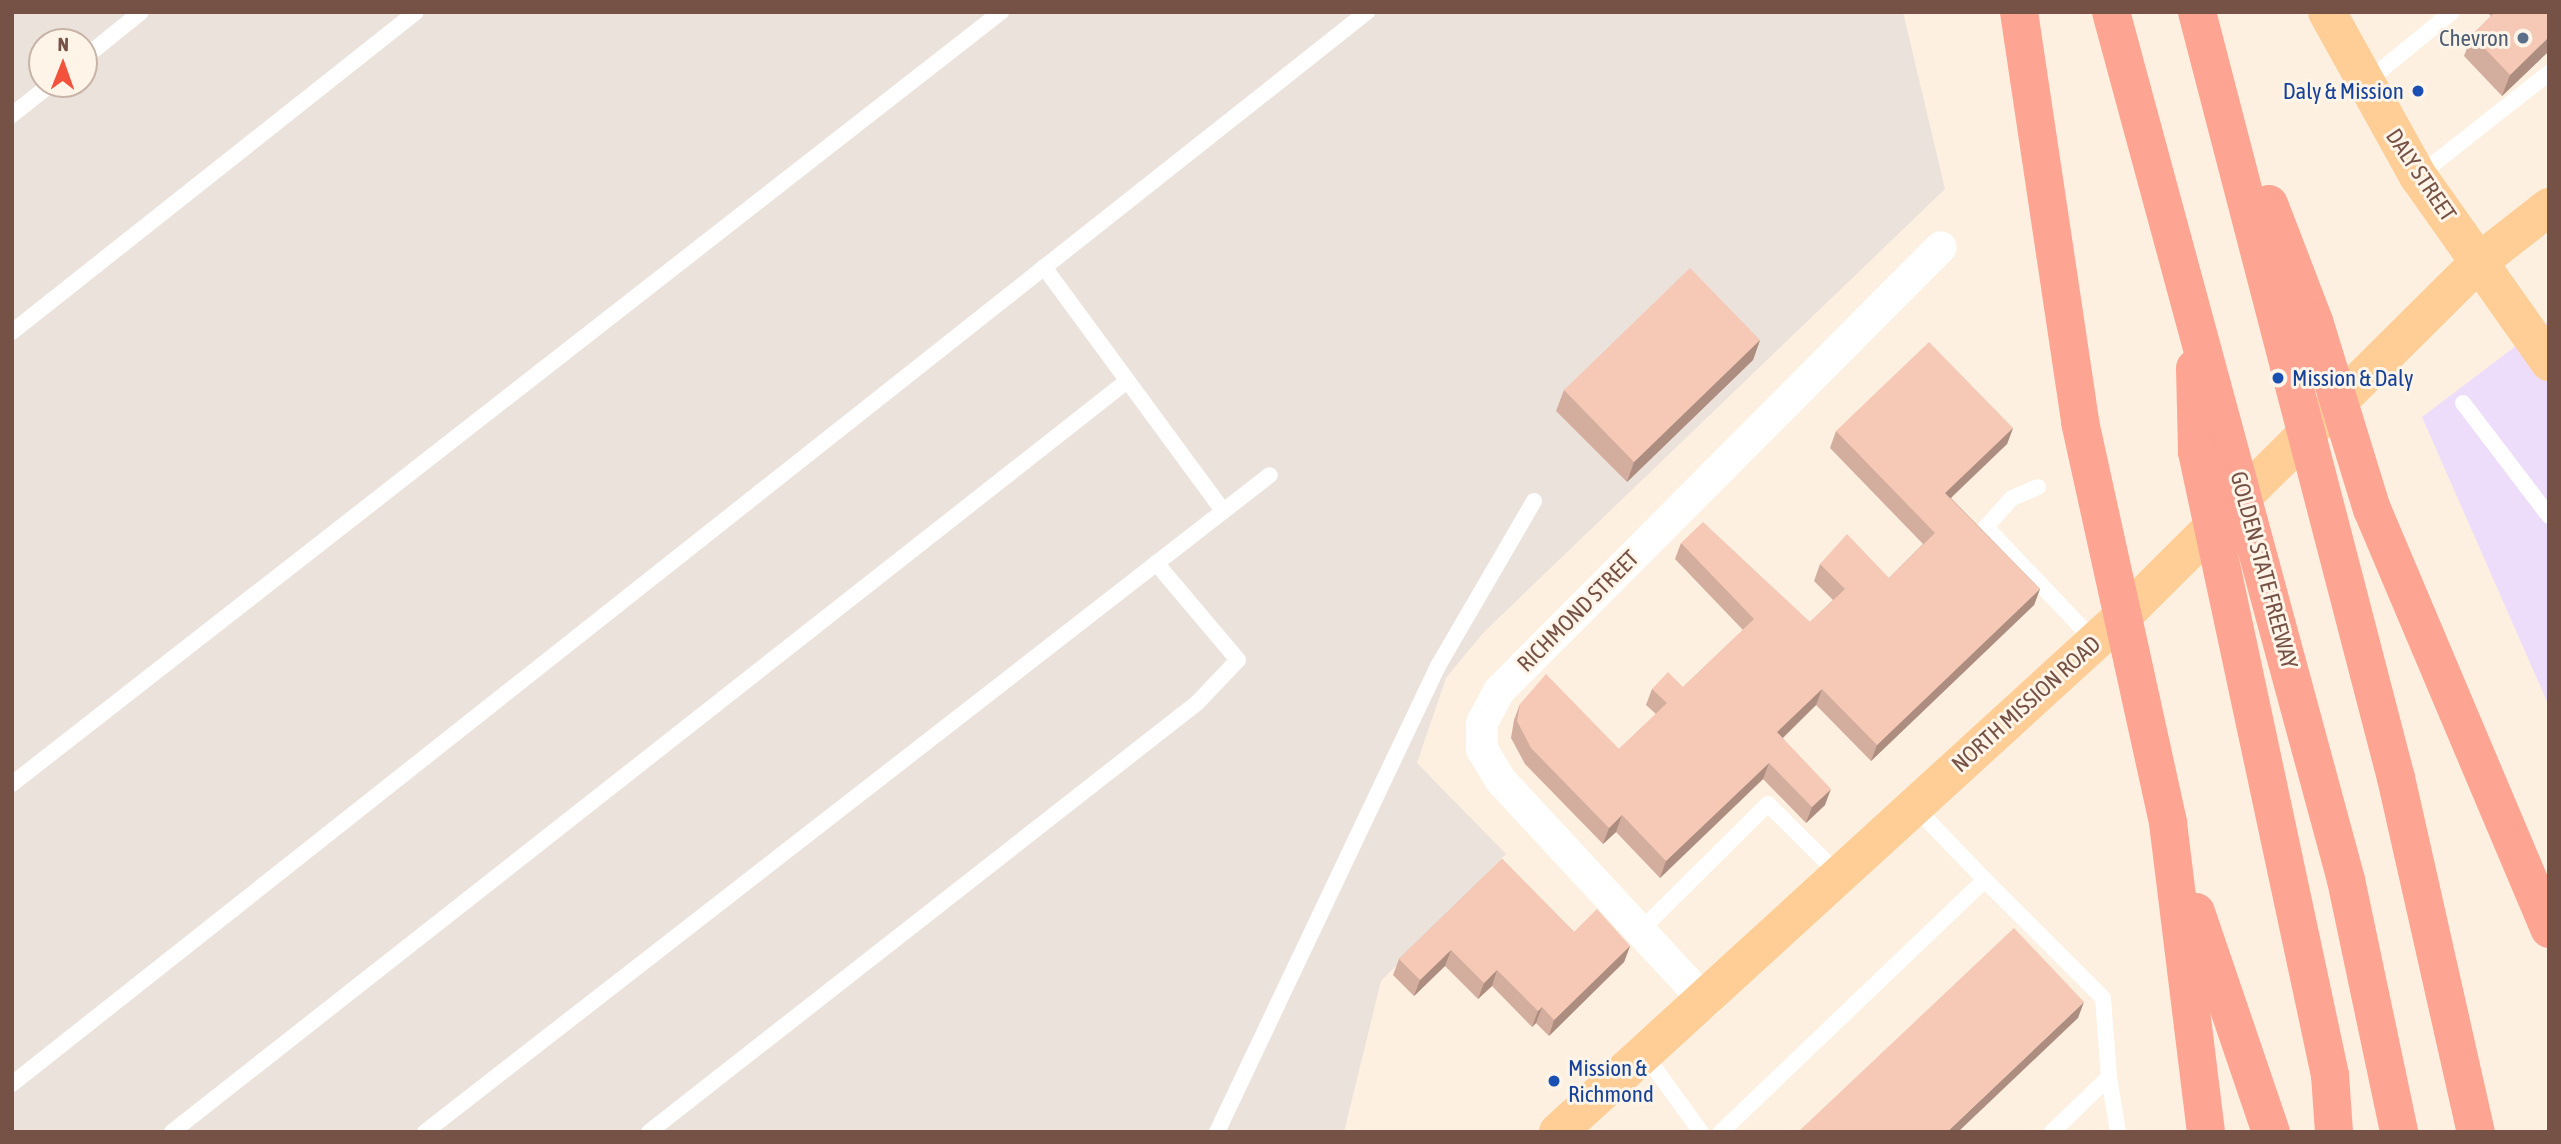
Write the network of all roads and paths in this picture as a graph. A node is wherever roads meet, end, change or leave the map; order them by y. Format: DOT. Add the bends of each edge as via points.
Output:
graph roads {
  1 [pos="141,12"];
  2 [pos="416,12"];
  3 [pos="1001,12"];
  4 [pos="1367,12"];
  5 [pos="2019,12"];
  6 [pos="2111,12"];
  7 [pos="2327,12"];
  8 [pos="2452,12"];
  9 [pos="2198,17"];
  10 [pos="98,47"];
  11 [pos="2549,73"];
  12 [pos="2363,85"];
  13 [pos="33,98"];
  14 [pos="12,115"];
  15 [pos="2417,176"];
  16 [pos="2549,207"];
  17 [pos="1941,247"];
  18 [pos="2480,261"];
  19 [pos="1044,267"];
  20 [pos="2194,313"];
  21 [pos="12,332"];
  22 [pos="2549,362"];
  23 [pos="1128,381"];
  24 [pos="2463,403"];
  25 [pos="1270,475"];
  26 [pos="2038,487"];
  27 [pos="1534,501"];
  28 [pos="1223,511"];
  29 [pos="2549,516"];
  30 [pos="1156,563"];
  31 [pos="2124,615"];
  32 [pos="2095,642"];
  33 [pos="12,784"];
  34 [pos="1915,807"];
  35 [pos="2168,823"];
  36 [pos="1840,876"];
  37 [pos="1985,880"];
  38 [pos="2549,929"];
  39 [pos="1640,931"];
  40 [pos="1706,1002"];
  41 [pos="1645,1055"];
  42 [pos="2109,1077"];
  43 [pos="12,1084"];
  44 [pos="172,1132"];
  45 [pos="425,1132"];
  46 [pos="649,1132"];
  47 [pos="1217,1132"];
  48 [pos="1558,1132"];
  49 [pos="1702,1132"];
  50 [pos="1721,1132"];
  51 [pos="2052,1132"];
  52 [pos="2118,1132"];
  53 [pos="2206,1132"];
  54 [pos="2271,1132"];
  55 [pos="2334,1132"];
  56 [pos="2399,1132"];
  57 [pos="2476,1132"];
  1 -- 10 [label="lane"];
  2 -- 21 [label="lane"];
  3 -- 33 [label="lane"];
  4 -- 19 [label="lane"];
  5 -- 31 [label="highway" via="2080,422"];
  6 -- 20 [label="highway, GOLDEN STATE FREEWAY"];
  7 -- 12 [label="main road, DALY STREET"];
  8 -- 12 [label="lane"];
  9 -- 38 [label="highway" via="2314,321 2372,509"];
  9 -- 57 [label="highway" via="2396,778"];
  11 -- 15 [label="lane"];
  12 -- 15 [label="main road, DALY STREET"];
  13 -- 14 [label="lane"];
  15 -- 18 [label="main road, DALY STREET"];
  16 -- 18 [label="main road, NORTH MISSION ROAD"];
  17 -- 39 [label="street, RICHMOND STREET" via="1499,691 1482,723 1482,749 1501,781"];
  18 -- 22 [label="main road, DALY STREET"];
  18 -- 31 [label="main road, NORTH MISSION ROAD"];
  19 -- 23 [label="lane"];
  19 -- 43 [label="lane"];
  20 -- 55 [label="highway" via="2197,452 2330,1075"];
  20 -- 56 [label="highway, GOLDEN STATE FREEWAY" via="2346,880"];
  23 -- 28 [label="lane"];
  23 -- 44 [label="lane"];
  24 -- 29 [label="lane"];
  25 -- 28 [label="lane"];
  26 -- 32 [label="lane" via="2012,498 1986,527"];
  27 -- 47 [label="lane" via="1438,666"];
  28 -- 30 [label="lane"];
  30 -- 45 [label="lane"];
  30 -- 46 [label="lane" via="1238,660 1197,703"];
  31 -- 32 [label="main road, NORTH MISSION ROAD"];
  31 -- 35 [label="highway"];
  32 -- 34 [label="main road, NORTH MISSION ROAD"];
  34 -- 36 [label="main road, NORTH MISSION ROAD"];
  34 -- 37 [label="lane"];
  35 -- 53 [label="highway"];
  35 -- 54 [label="highway"];
  36 -- 39 [label="lane" via="1768,804"];
  36 -- 40 [label="main road, NORTH MISSION ROAD"];
  37 -- 42 [label="lane" via="2104,998"];
  37 -- 50 [label="lane"];
  39 -- 40 [label="street, RICHMOND STREET"];
  40 -- 41 [label="main road, NORTH MISSION ROAD"];
  41 -- 48 [label="main road, NORTH MISSION ROAD"];
  41 -- 49 [label="lane"];
  42 -- 51 [label="lane"];
  42 -- 52 [label="lane"];
}
